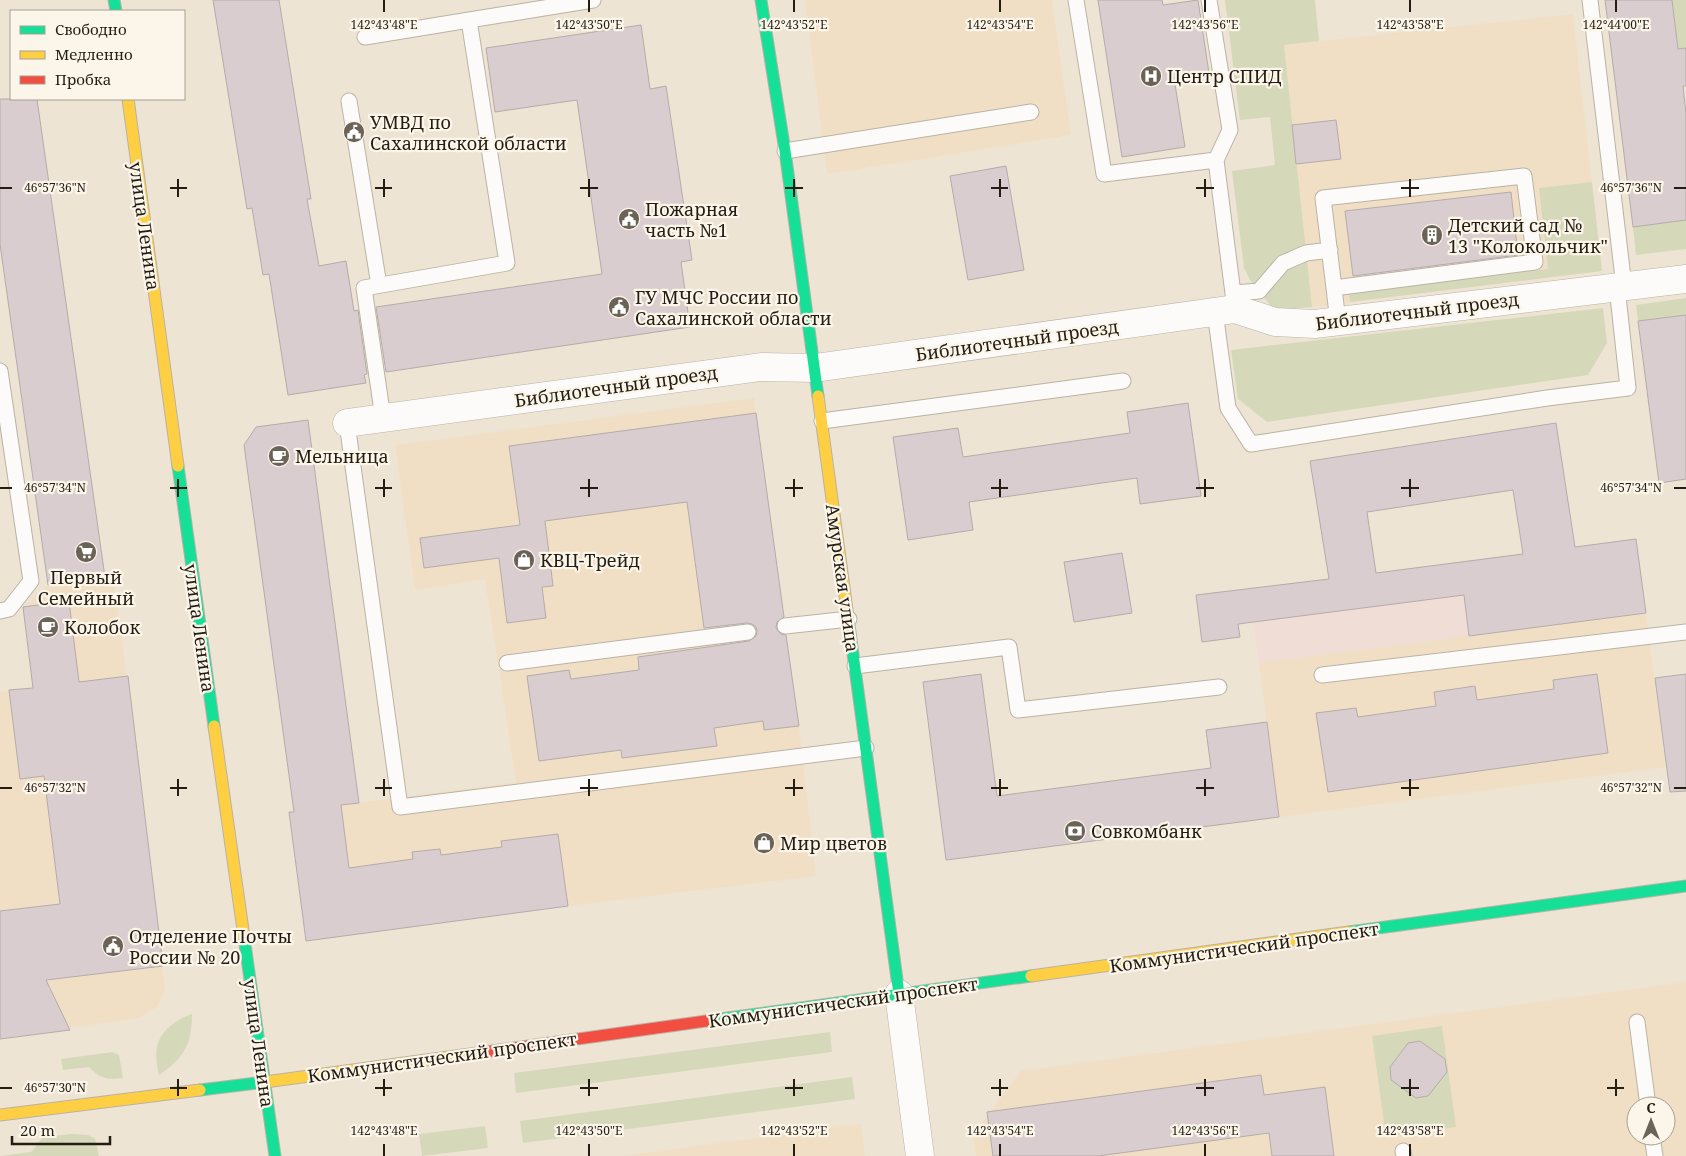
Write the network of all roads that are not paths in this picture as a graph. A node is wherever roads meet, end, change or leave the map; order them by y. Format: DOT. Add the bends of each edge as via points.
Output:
graph roads {
  1 [pos="593,0"];
  2 [pos="761,0"];
  3 [pos="1076,0"];
  4 [pos="1209,0"];
  5 [pos="1590,0"];
  6 [pos="469,20"];
  7 [pos="365,37"];
  8 [pos="128,100"];
  9 [pos="349,101"];
  10 [pos="1031,112"];
  11 [pos="785,151"];
  12 [pos="1216,160"];
  13 [pos="1330,250"];
  14 [pos="1686,279"];
  15 [pos="379,285"];
  16 [pos="1621,287"];
  17 [pos="1334,288"];
  18 [pos="1228,305"];
  19 [pos="1338,322"];
  20 [pos="814,368"];
  21 [pos="0,371"];
  22 [pos="1123,381"];
  23 [pos="2,396"];
  24 [pos="382,418"];
  25 [pos="822,421"];
  26 [pos="347,423"];
  27 [pos="0,611"];
  28 [pos="848,619"];
  29 [pos="785,626"];
  30 [pos="748,632"];
  31 [pos="1686,632"];
  32 [pos="507,664"];
  33 [pos="855,666"];
  34 [pos="1322,675"];
  35 [pos="1219,687"];
  36 [pos="866,748"];
  37 [pos="1686,886"];
  38 [pos="899,994"];
  39 [pos="1637,1022"];
  40 [pos="265,1082"];
  41 [pos="1647,1096"];
  42 [pos="0,1115"];
  43 [pos="275,1156"];
  44 [pos="920,1156"];
  1 -- 6 [label="lane"];
  2 -- 11 [label="main road, Амурская улица"];
  3 -- 12 [label="lane" via="1104,174"];
  4 -- 12 [label="lane" via="1230,130"];
  5 -- 16 [label="lane"];
  6 -- 7 [label="lane"];
  6 -- 15 [label="lane" via="507,263"];
  8 -- 40 [label="main road, улица Ленина"];
  9 -- 15 [label="lane"];
  10 -- 11 [label="lane"];
  11 -- 20 [label="main road, Амурская улица"];
  12 -- 18 [label="lane"];
  13 -- 17 [label="lane"];
  13 -- 17 [label="lane" via="1323,198 1524,176 1535,262"];
  13 -- 18 [label="lane" via="1306,253 1283,264 1259,291"];
  14 -- 16 [label="street, Библиотечный проезд"];
  15 -- 24 [label="lane" via="364,288"];
  16 -- 18 [label="lane" via="1628,388 1251,444 1228,408"];
  16 -- 19 [label="street, Библиотечный проезд"];
  17 -- 19 [label="lane"];
  18 -- 19 [label="street, Библиотечный проезд" via="1275,322"];
  18 -- 20 [label="street, Библиотечный проезд"];
  20 -- 24 [label="street, Библиотечный проезд" via="761,367"];
  20 -- 25 [label="main road, Амурская улица"];
  21 -- 23 [label="lane"];
  22 -- 25 [label="lane"];
  23 -- 27 [label="lane" via="31,581 9,610"];
  24 -- 26 [label="street, Библиотечный проезд"];
  25 -- 28 [label="main road, Амурская улица"];
  26 -- 36 [label="lane" via="400,807"];
  28 -- 29 [label="lane"];
  28 -- 33 [label="main road, Амурская улица"];
  30 -- 32 [label="lane"];
  31 -- 34 [label="lane"];
  33 -- 35 [label="lane" via="1009,647 1018,710"];
  33 -- 36 [label="main road, Амурская улица"];
  36 -- 38 [label="main road, Амурская улица"];
  37 -- 38 [label="main road, Коммунистический проспект"];
  38 -- 40 [label="main road, Коммунистический проспект"];
  38 -- 44 [label="street, Амурская улица"];
  39 -- 41 [label="lane"];
  40 -- 42 [label="main road, Коммунистический проспект"];
  40 -- 43 [label="main road, улица Ленина"];
}
